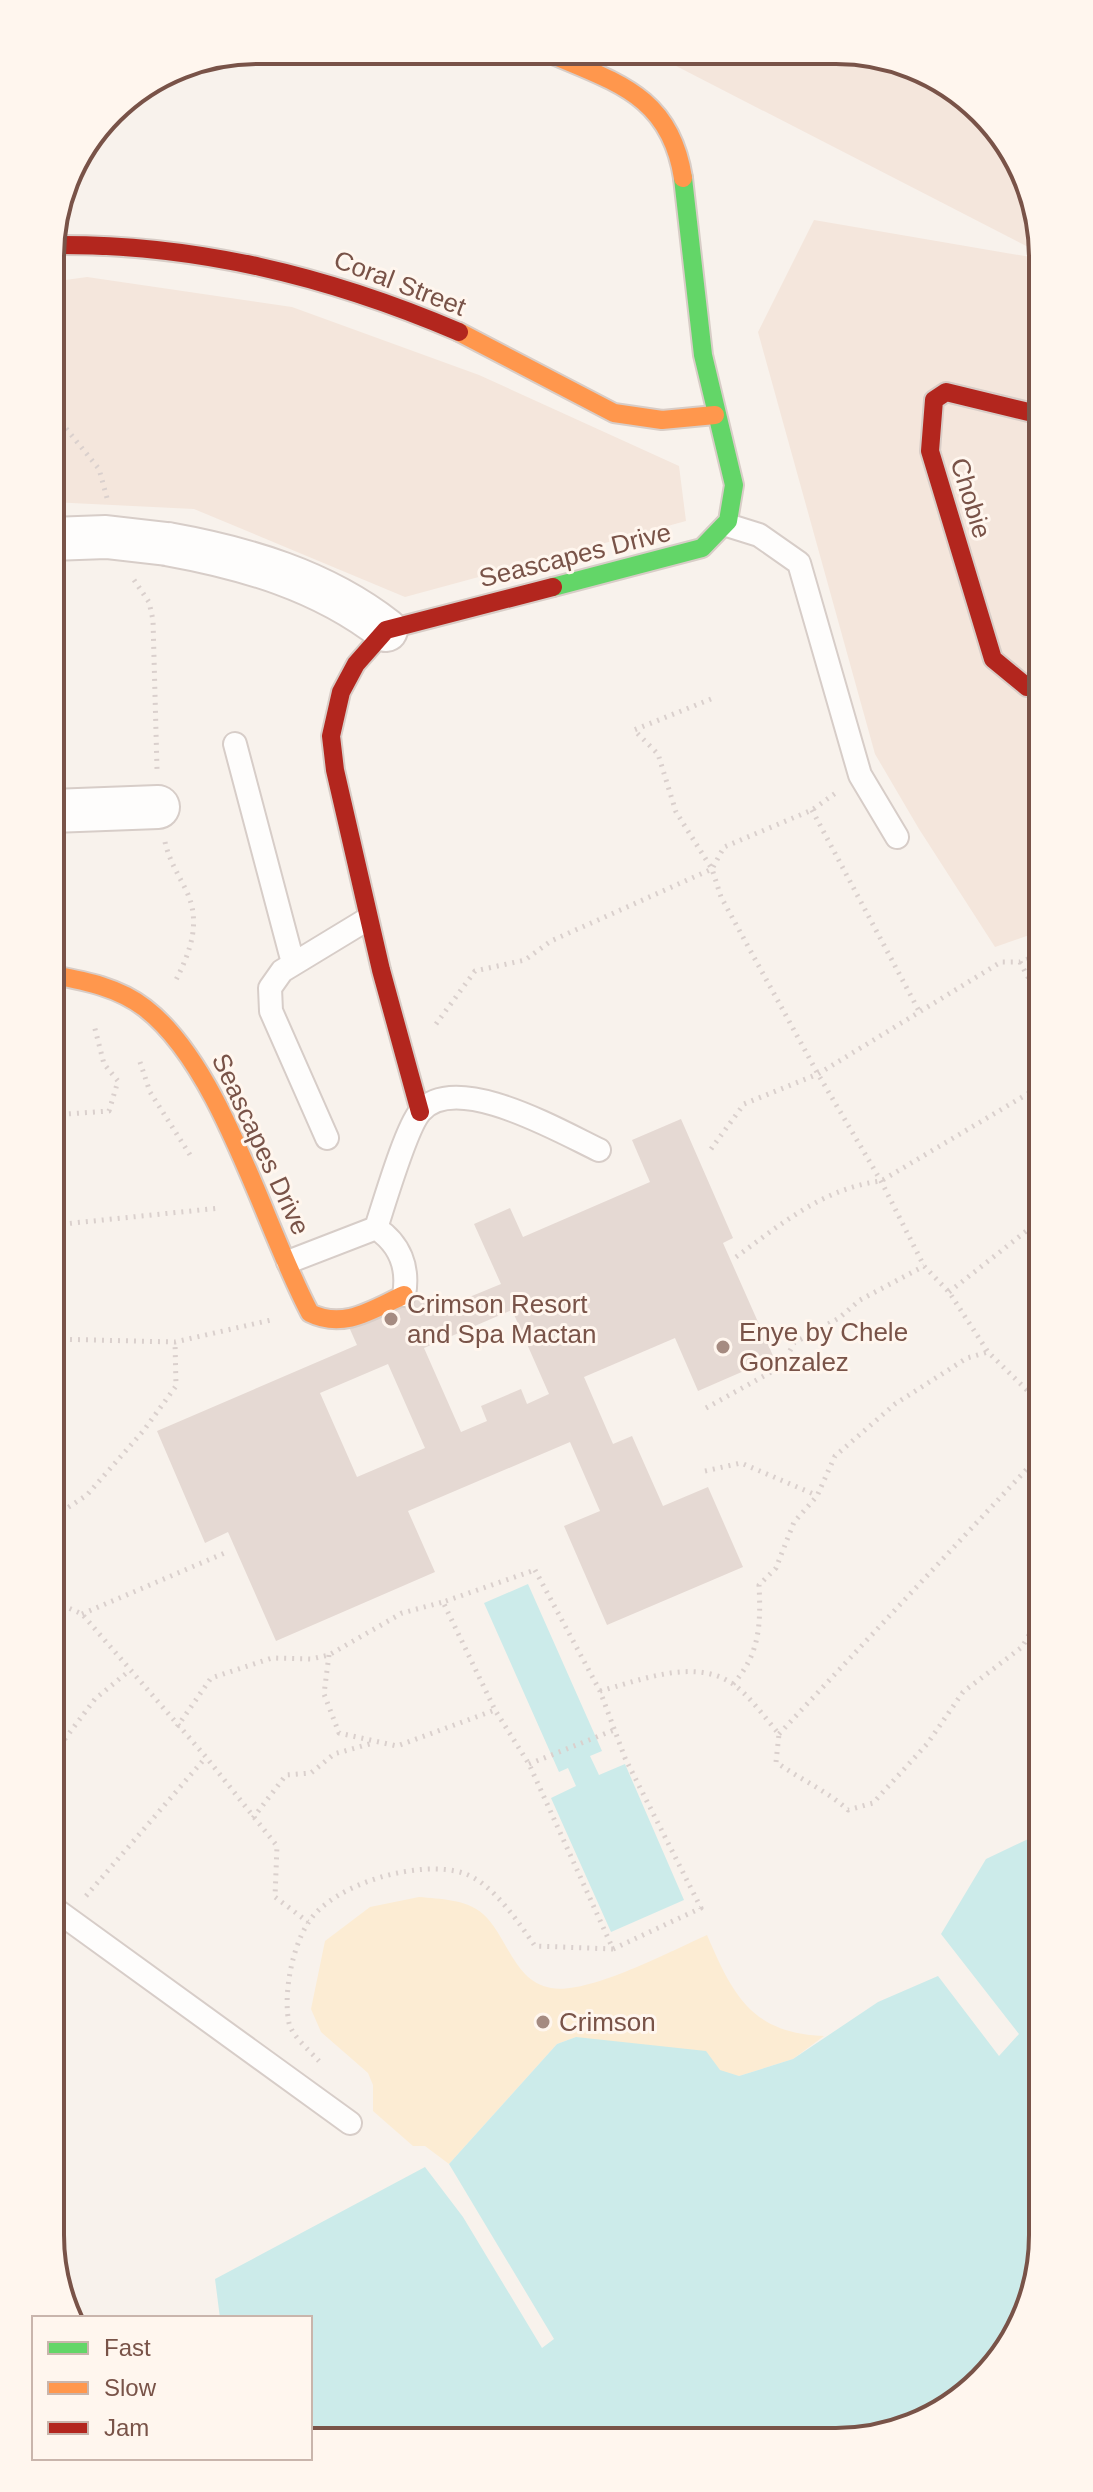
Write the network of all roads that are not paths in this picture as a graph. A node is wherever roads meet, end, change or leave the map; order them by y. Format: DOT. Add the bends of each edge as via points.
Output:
graph roads {
  1 [pos="572,64"];
  2 [pos="64,245"];
  3 [pos="1029,412"];
  4 [pos="715,415"];
  5 [pos="727,525"];
  6 [pos="64,539"];
  7 [pos="386,630"];
  8 [pos="1029,687"];
  9 [pos="235,744"];
  10 [pos="158,807"];
  11 [pos="64,811"];
  12 [pos="897,837"];
  13 [pos="366,920"];
  14 [pos="293,963"];
  15 [pos="64,977"];
  16 [pos="420,1112"];
  17 [pos="327,1138"];
  18 [pos="599,1150"];
  19 [pos="376,1228"];
  20 [pos="288,1262"];
  21 [pos="404,1295"];
  22 [pos="64,1916"];
  23 [pos="350,2123"];
  1 -- 4 [label="street" via="629,91 660,115 670,131 681,171 696,313"];
  2 -- 4 [label="street, Coral Street" via="171,249 309,277 439,324 609,411 651,420"];
  3 -- 8 [label="street, Chobie" via="946,392 934,400 930,451 993,659"];
  4 -- 5 [label="street" via="734,484"];
  5 -- 7 [label="street, Seascapes Drive" via="715,539 685,555"];
  5 -- 12 [label="lane" via="759,535 799,563 860,775"];
  6 -- 7 [label="street, bridge" via="167,544 249,562 356,607"];
  7 -- 13 [label="street" via="349,676 331,735"];
  9 -- 14 [label="lane"];
  10 -- 11 [label="street"];
  13 -- 14 [label="lane"];
  13 -- 16 [label="street"];
  14 -- 17 [label="lane" via="274,979 268,999"];
  15 -- 20 [label="street, Seascapes Drive" via="119,993 154,1015 182,1042"];
  16 -- 18 [label="lane" via="441,1098 474,1098"];
  16 -- 19 [label="lane"];
  19 -- 20 [label="lane"];
  19 -- 21 [label="lane" via="401,1257 407,1279"];
  20 -- 21 [label="street, Seascapes Drive" via="310,1313 325,1322 341,1323"];
  22 -- 23 [label="lane"];
}
